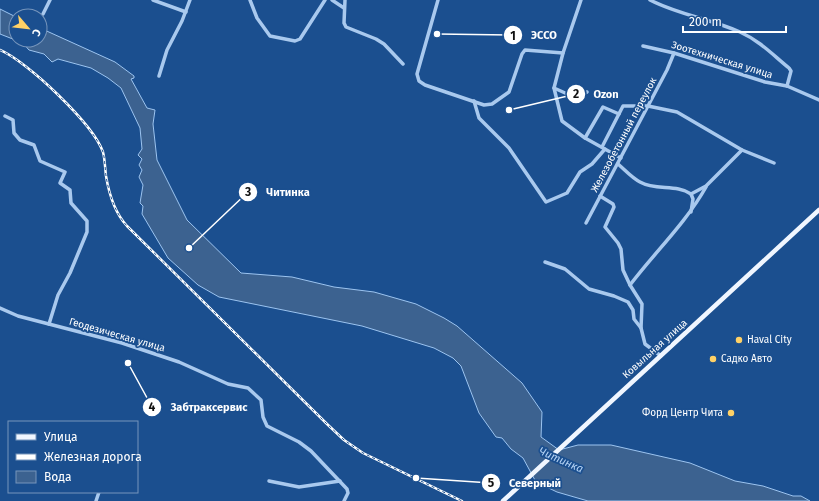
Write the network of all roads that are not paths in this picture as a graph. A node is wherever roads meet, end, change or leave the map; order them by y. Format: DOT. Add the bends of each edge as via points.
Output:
graph roads {
  1 [pos="153,0"];
  2 [pos="190,0"];
  3 [pos="250,0"];
  4 [pos="325,0"];
  5 [pos="332,0"];
  6 [pos="345,0"];
  7 [pos="438,0"];
  8 [pos="581,0"];
  9 [pos="650,0"];
  10 [pos="344,8"];
  11 [pos="186,12"];
  12 [pos="643,46"];
  13 [pos="563,53"];
  14 [pos="674,53"];
  15 [pos="403,64"];
  16 [pos="159,76"];
  17 [pos="787,86"];
  18 [pos="554,88"];
  19 [pos="587,92"];
  20 [pos="819,100"];
  21 [pos="474,101"];
  22 [pos="648,106"];
  23 [pos="619,114"];
  24 [pos="5,116"];
  25 [pos="585,138"];
  26 [pos="604,148"];
  27 [pos="742,150"];
  28 [pos="621,158"];
  29 [pos="618,164"];
  30 [pos="774,164"];
  31 [pos="706,186"];
  32 [pos="691,194"];
  33 [pos="600,196"];
  34 [pos="819,210"];
  35 [pos="690,213"];
  36 [pos="586,223"];
  37 [pos="545,262"];
  38 [pos="630,285"];
  39 [pos="0,308"];
  40 [pos="48,324"];
  41 [pos="641,328"];
  42 [pos="661,356"];
  43 [pos="269,481"];
  44 [pos="340,481"];
  45 [pos="344,501"];
  46 [pos="503,501"];
  1 -- 11 [label="street"];
  2 -- 11 [label="street"];
  3 -- 4 [label="street" via="257,18 270,36 298,41"];
  5 -- 10 [label="street"];
  6 -- 10 [label="street"];
  7 -- 21 [label="street" via="417,74 419,81"];
  8 -- 13 [label="street"];
  9 -- 17 [label="street" via="670,10 739,31 761,43 791,71"];
  10 -- 15 [label="street" via="346,27 384,44"];
  11 -- 16 [label="street" via="166,50"];
  12 -- 14 [label="street, Зоотехническая улица"];
  13 -- 18 [label="street"];
  13 -- 21 [label="street" via="525,50 509,92 492,104 484,105"];
  14 -- 17 [label="street, Зоотехническая улица" via="765,82"];
  14 -- 22 [label="street, Железобетонный переулок"];
  17 -- 20 [label="street, Зоотехническая улица"];
  18 -- 19 [label="street" via="574,97"];
  18 -- 25 [label="street" via="562,121"];
  21 -- 26 [label="street" via="479,118 509,148 546,202 567,193 580,172 592,164"];
  22 -- 23 [label="street" via="625,105"];
  22 -- 27 [label="street" via="677,112"];
  22 -- 28 [label="street, Железобетонный переулок"];
  23 -- 25 [label="street" via="603,107"];
  23 -- 26 [label="street"];
  24 -- 40 [label="street" via="13,120 14,133 20,140 34,145 38,150 40,161 64,172 60,183 70,190 71,203 87,221 88,232 58,295"];
  25 -- 26 [label="street"];
  26 -- 28 [label="street"];
  27 -- 30 [label="street"];
  27 -- 31 [label="street"];
  28 -- 29 [label="street, Железобетонный переулок"];
  29 -- 32 [label="street" via="641,183 662,188 680,188"];
  29 -- 33 [label="street, Железобетонный переулок"];
  31 -- 32 [label="street"];
  31 -- 35 [label="street"];
  32 -- 35 [label="street" via="693,199"];
  33 -- 36 [label="street, Железобетонный переулок"];
  33 -- 38 [label="street" via="613,204 605,227 621,249 623,270"];
  34 -- 42 [label="main road, Ковыльная улица"];
  35 -- 38 [label="street"];
  37 -- 41 [label="street" via="565,269 589,289 628,302 633,310 634,319"];
  38 -- 41 [label="street" via="642,304"];
  39 -- 40 [label="street, Геодезическая улица"];
  40 -- 44 [label="street, Геодезическая улица" via="146,351 179,362 228,384 248,388 259,396 267,426 311,451"];
  41 -- 42 [label="street" via="646,344"];
  42 -- 46 [label="main road, Ковыльная улица"];
  43 -- 44 [label="street" via="299,487"];
  44 -- 45 [label="street" via="348,494"];
}
